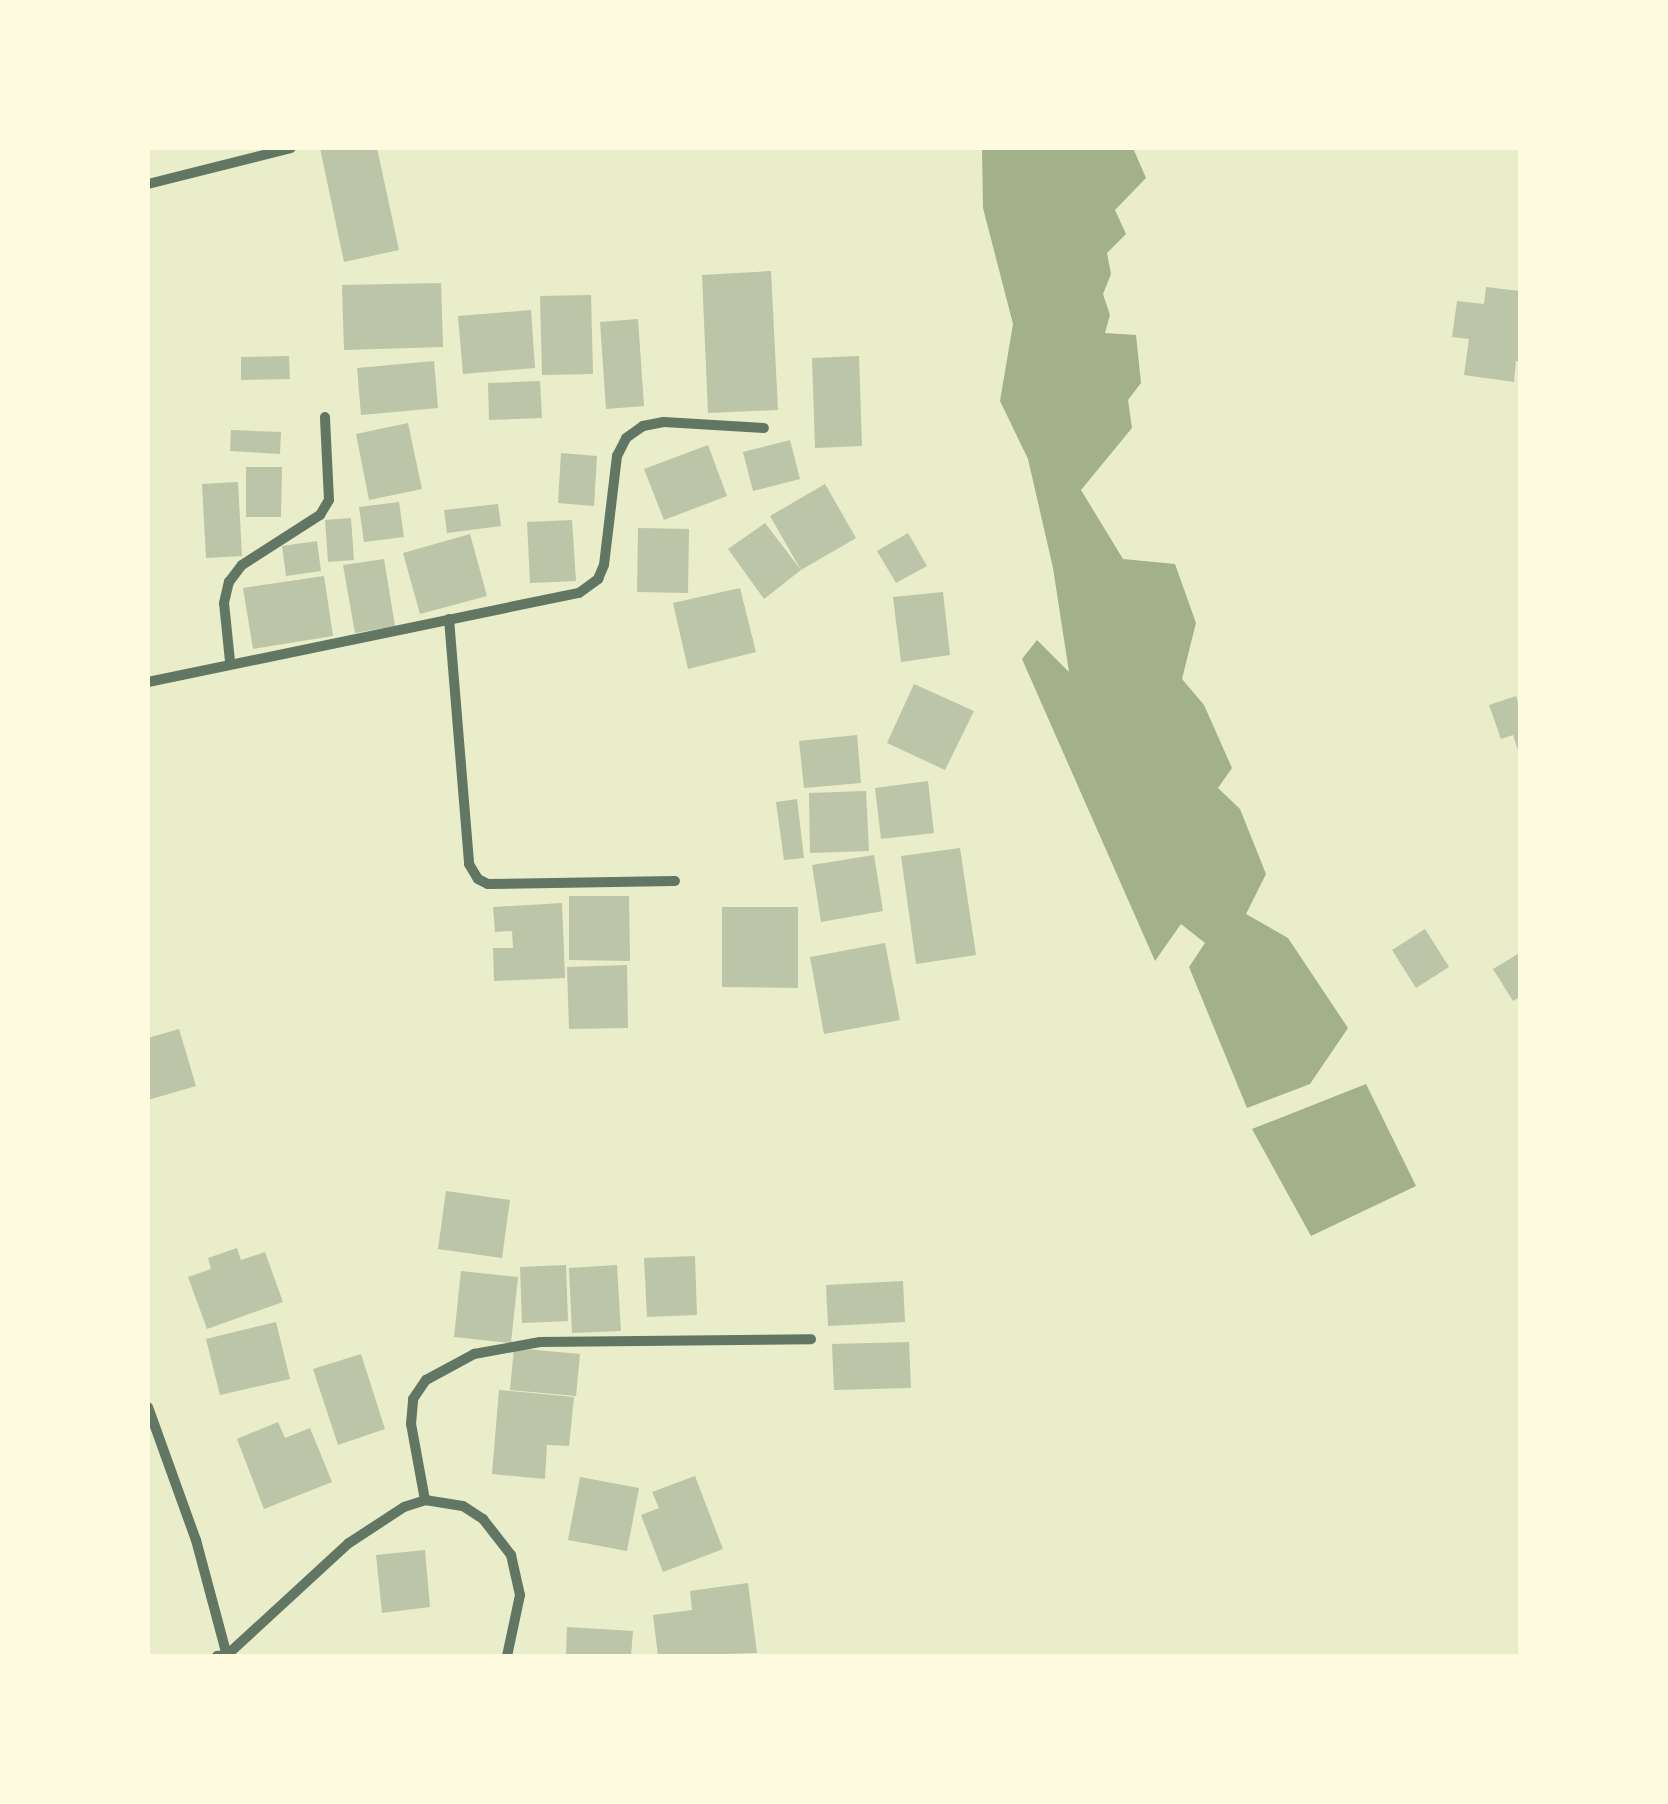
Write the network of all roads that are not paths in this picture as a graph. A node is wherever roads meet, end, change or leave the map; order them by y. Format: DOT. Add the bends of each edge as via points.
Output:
graph roads {
  1 [pos="290,148"];
  2 [pos="148,184"];
  3 [pos="325,417"];
  4 [pos="764,428"];
  5 [pos="449,619"];
  6 [pos="230,662"];
  7 [pos="148,682"];
  8 [pos="676,881"];
  9 [pos="811,1339"];
  10 [pos="148,1407"];
  11 [pos="425,1500"];
  12 [pos="224,1656"];
  13 [pos="507,1656"];
  1 -- 2 [label="street"];
  3 -- 6 [label="street" via="329,500 320,515 242,564 229,582 224,603"];
  4 -- 5 [label="street" via="643,426 626,438 618,456 598,579 564,598"];
  5 -- 6 [label="street"];
  5 -- 8 [label="street" via="469,864 478,879"];
  6 -- 7 [label="street"];
  9 -- 11 [label="street" via="540,1342 474,1354 426,1380 413,1399"];
  10 -- 12 [label="street" via="196,1540"];
  11 -- 12 [label="street" via="349,1543"];
  11 -- 13 [label="street" via="473,1512 511,1555 520,1595"];
}
